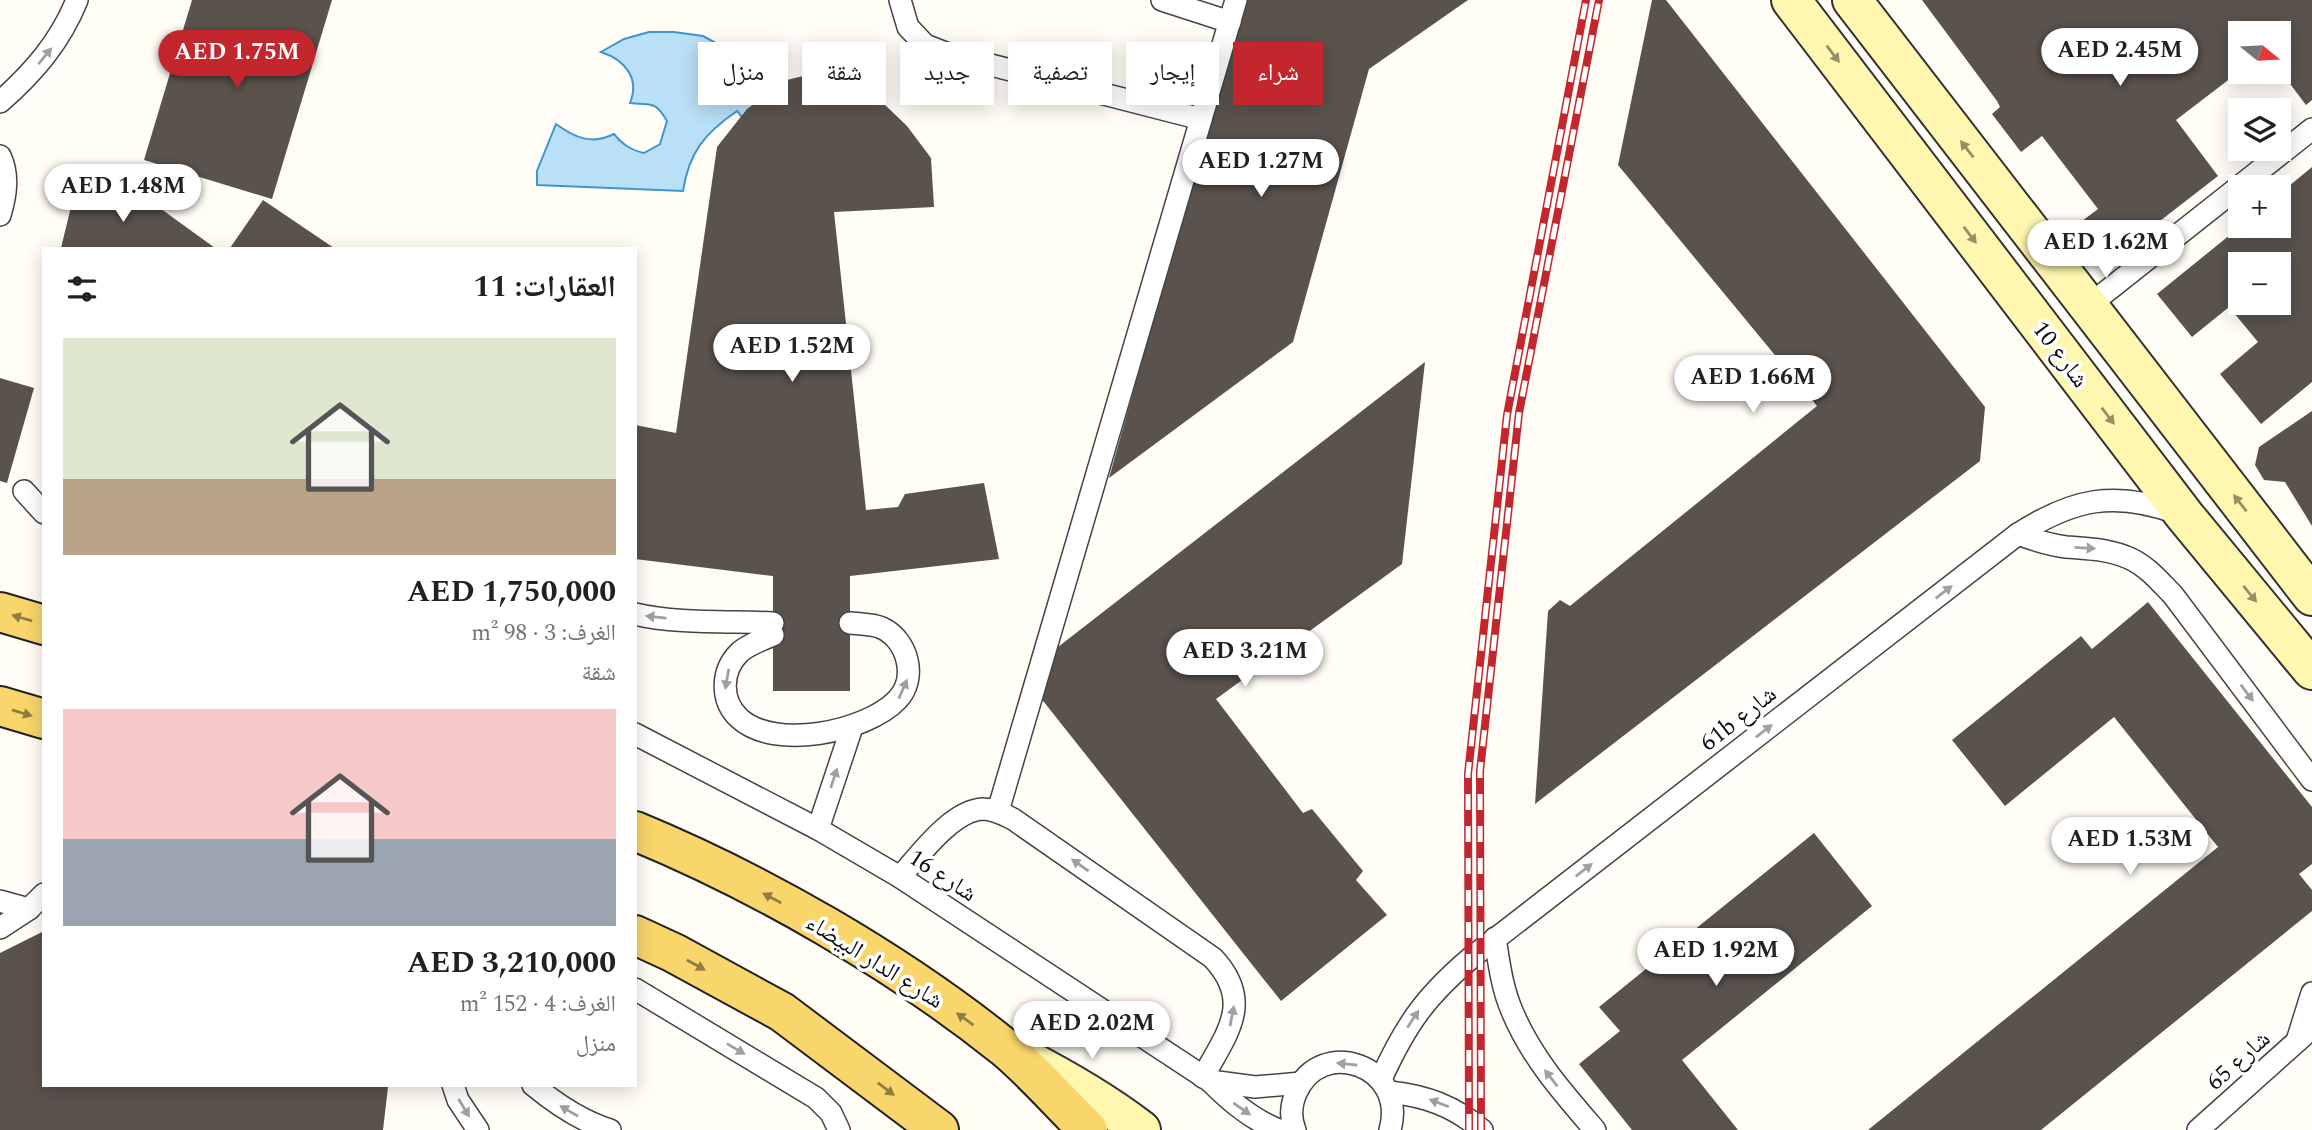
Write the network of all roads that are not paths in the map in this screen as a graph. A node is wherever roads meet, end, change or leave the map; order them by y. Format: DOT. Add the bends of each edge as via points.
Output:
graph roads {
  1 [pos="77,0"];
  2 [pos="900,0"];
  3 [pos="1162,0"];
  4 [pos="1236,0"];
  5 [pos="1791,0"];
  6 [pos="1852,0"];
  7 [pos="1230,22"];
  8 [pos="0,102"];
  9 [pos="1201,119"];
  10 [pos="2312,129"];
  11 [pos="0,156"];
  12 [pos="0,215"];
  13 [pos="2088,306"];
  14 [pos="24,491"];
  15 [pos="42,511"];
  16 [pos="2185,516"];
  17 [pos="2018,534"];
  18 [pos="2312,596"];
  19 [pos="0,612"];
  20 [pos="637,614"];
  21 [pos="850,623"];
  22 [pos="42,624"];
  23 [pos="2312,670"];
  24 [pos="0,706"];
  25 [pos="42,718"];
  26 [pos="852,727"];
  27 [pos="637,735"];
  28 [pos="2312,780"];
  29 [pos="998,811"];
  30 [pos="818,829"];
  31 [pos="637,832"];
  32 [pos="900,877"];
  33 [pos="42,896"];
  34 [pos="0,901"];
  35 [pos="29,909"];
  36 [pos="0,928"];
  37 [pos="637,936"];
  38 [pos="1495,938"];
  39 [pos="637,990"];
  40 [pos="2312,993"];
  41 [pos="2304,1035"];
  42 [pos="1006,1049"];
  43 [pos="1207,1079"];
  44 [pos="1301,1083"];
  45 [pos="1385,1085"];
  46 [pos="454,1087"];
  47 [pos="536,1087"];
  48 [pos="478,1130"];
  49 [pos="610,1130"];
  50 [pos="839,1130"];
  51 [pos="939,1130"];
  52 [pos="1088,1130"];
  53 [pos="1140,1130"];
  54 [pos="1279,1130"];
  55 [pos="1295,1130"];
  56 [pos="1391,1130"];
  57 [pos="1482,1130"];
  58 [pos="1595,1130"];
  59 [pos="2198,1130"];
  8 -- 1 [label="lane, one-way" via="51,50"];
  2 -- 9 [label="lane" via="908,27 925,45"];
  3 -- 7 [label="lane"];
  4 -- 7 [label="lane"];
  5 -- 16 [label="street, شارع 10, one-way"];
  13 -- 6 [label="street, شارع 10, one-way"];
  7 -- 9 [label="lane"];
  9 -- 29 [label="lane"];
  10 -- 13 [label="lane"];
  11 -- 12 [label="lane" via="6,178"];
  18 -- 13 [label="street, شارع 10, one-way"];
  14 -- 15 [label="lane"];
  16 -- 17 [label="lane, 61b شارع" via="2152,504 2117,499 2082,503 2048,515"];
  16 -- 23 [label="street, شارع 10, one-way"];
  17 -- 28 [label="lane, one-way" via="2049,544 2116,553 2148,570 2173,595"];
  38 -- 17 [label="lane, 61b شارع, one-way"];
  22 -- 19 [label="main road, one-way"];
  20 -- 26 [label="lane" via="773,629 741,651 728,668 724,690 731,710 747,725 786,734 823,734"];
  26 -- 21 [label="lane, one-way" via="900,698 908,679 908,659 898,641 881,628"];
  24 -- 25 [label="main road, one-way"];
  30 -- 26 [label="lane, one-way"];
  27 -- 30 [label="lane, شارع 16"];
  29 -- 32 [label="lane" via="965,813"];
  43 -- 29 [label="lane, one-way" via="1234,1012 1234,991 1227,973 1213,958"];
  30 -- 32 [label="lane, شارع 16"];
  42 -- 31 [label="main road, شارع الدار البيضاء, one-way" via="920,986 830,929"];
  32 -- 43 [label="lane, شارع 16"];
  33 -- 35 [label="lane"];
  34 -- 35 [label="lane"];
  35 -- 36 [label="lane"];
  37 -- 51 [label="main road, one-way" via="782,1012"];
  45 -- 38 [label="lane, 61b شارع, one-way" via="1397,1044 1418,1011 1442,982"];
  58 -- 38 [label="lane, one-way" via="1527,1043 1511,1009"];
  39 -- 50 [label="lane, one-way" via="816,1098"];
  40 -- 41 [label="lane"];
  41 -- 59 [label="lane, شارع 65"];
  42 -- 52 [label="main road, شارع الدار البيضاء"];
  42 -- 53 [label="street" via="1071,1083"];
  43 -- 44 [label="lane, شارع 16" via="1255,1087"];
  43 -- 54 [label="lane, شارع 16, one-way" via="1228,1100"];
  45 -- 44 [label="lane, شارع 16, one-way" via="1366,1068 1349,1062 1331,1063"];
  44 -- 55 [label="lane" via="1292,1110"];
  45 -- 56 [label="lane" via="1394,1106"];
  57 -- 45 [label="lane, شارع 16, one-way" via="1442,1104"];
  46 -- 48 [label="lane, one-way"];
  49 -- 47 [label="lane, one-way" via="571,1112"];
}
